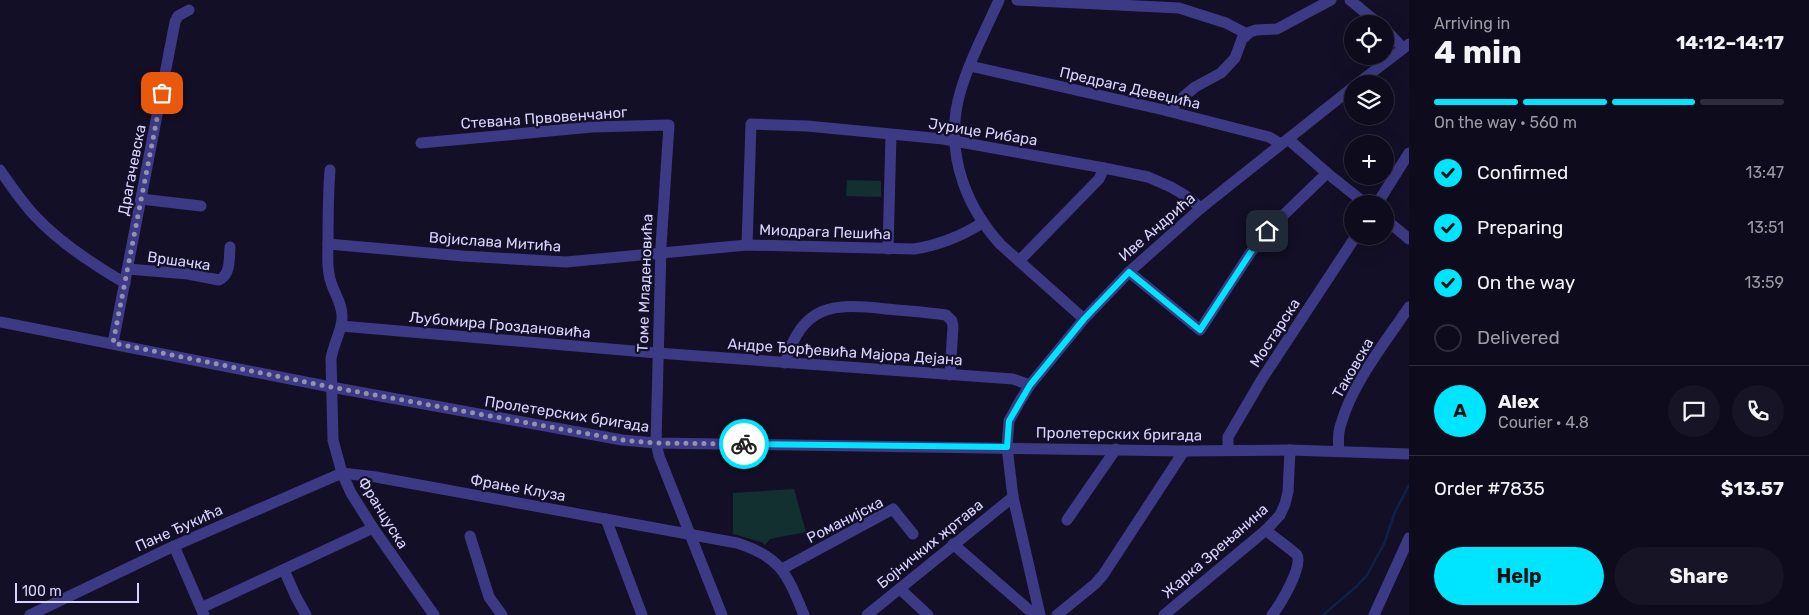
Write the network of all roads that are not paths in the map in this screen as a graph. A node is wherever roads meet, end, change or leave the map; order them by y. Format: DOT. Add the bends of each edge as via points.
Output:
graph roads {
  1 [pos="999,0"];
  2 [pos="1017,0"];
  3 [pos="1331,0"];
  4 [pos="1350,0"];
  5 [pos="189,10"];
  6 [pos="1369,15"];
  7 [pos="1247,34"];
  8 [pos="1394,36"];
  9 [pos="1406,46"];
  10 [pos="970,66"];
  11 [pos="1369,75"];
  12 [pos="1344,94"];
  13 [pos="1167,111"];
  14 [pos="669,124"];
  15 [pos="891,135"];
  16 [pos="955,141"];
  17 [pos="1285,141"];
  18 [pos="421,142"];
  19 [pos="1409,153"];
  20 [pos="1104,168"];
  21 [pos="0,170"];
  22 [pos="330,170"];
  23 [pos="1327,173"];
  24 [pos="1355,195"];
  25 [pos="1383,195"];
  26 [pos="141,199"];
  27 [pos="201,206"];
  28 [pos="1201,208"];
  29 [pos="982,223"];
  30 [pos="1394,227"];
  31 [pos="1409,240"];
  32 [pos="328,244"];
  33 [pos="747,244"];
  34 [pos="1350,245"];
  35 [pos="230,247"];
  36 [pos="888,249"];
  37 [pos="660,252"];
  38 [pos="1019,261"];
  39 [pos="128,269"];
  40 [pos="1129,272"];
  41 [pos="125,283"];
  42 [pos="1409,307"];
  43 [pos="1084,319"];
  44 [pos="0,322"];
  45 [pos="341,326"];
  46 [pos="113,343"];
  47 [pos="657,353"];
  48 [pos="785,363"];
  49 [pos="950,375"];
  50 [pos="1030,385"];
  51 [pos="331,387"];
  52 [pos="656,443"];
  53 [pos="1007,447"];
  54 [pos="1116,449"];
  55 [pos="1228,450"];
  56 [pos="1290,450"];
  57 [pos="1338,450"];
  58 [pos="1184,451"];
  59 [pos="1409,454"];
  60 [pos="342,473"];
  61 [pos="1013,497"];
  62 [pos="606,519"];
  63 [pos="1067,520"];
  64 [pos="373,528"];
  65 [pos="1266,530"];
  66 [pos="688,533"];
  67 [pos="913,534"];
  68 [pos="470,536"];
  69 [pos="1409,538"];
  70 [pos="953,544"];
  71 [pos="174,546"];
  72 [pos="782,569"];
  73 [pos="284,570"];
  74 [pos="900,588"];
  75 [pos="203,612"];
  76 [pos="495,613"];
  77 [pos="30,615"];
  78 [pos="306,615"];
  79 [pos="434,615"];
  80 [pos="642,615"];
  81 [pos="722,615"];
  82 [pos="804,615"];
  83 [pos="867,615"];
  84 [pos="928,615"];
  85 [pos="1040,615"];
  86 [pos="1057,615"];
  87 [pos="1164,615"];
  88 [pos="1272,615"];
  89 [pos="1374,615"];
  1 -- 10 [label="street"];
  2 -- 7 [label="street" via="1179,8 1226,23"];
  3 -- 7 [label="street" via="1277,28"];
  4 -- 6 [label="street"];
  5 -- 26 [label="street, Драгачевска" via="178,16 175,22"];
  7 -- 13 [label="street" via="1221,73 1195,87"];
  8 -- 9 [label="street"];
  9 -- 11 [label="street"];
  10 -- 13 [label="street, Предрага Девеџића"];
  10 -- 16 [label="street" via="956,111"];
  12 -- 17 [label="street, Иве Андрића"];
  13 -- 17 [label="street, Предрага Девеџића"];
  14 -- 18 [label="street, Стевана Првовенчаног" via="592,127"];
  14 -- 37 [label="street, Томе Младеновића"];
  15 -- 16 [label="street, Јурице Рибара"];
  15 -- 33 [label="street, Јурице Рибара" via="751,124"];
  15 -- 36 [label="street"];
  16 -- 20 [label="street, Јурице Рибара"];
  16 -- 29 [label="street" via="956,162 965,191"];
  17 -- 23 [label="street, Предрага Девеџића"];
  17 -- 28 [label="street, Иве Андрића"];
  19 -- 25 [label="street"];
  20 -- 28 [label="street, Јурице Рибара" via="1148,177 1171,187"];
  20 -- 38 [label="street" via="1099,179"];
  21 -- 41 [label="street" via="28,209 45,225 83,256"];
  22 -- 32 [label="street"];
  23 -- 24 [label="street, Предрага Девеџића"];
  23 -- 40 [label="street" via="1267,231 1200,330"];
  26 -- 27 [label="street"];
  26 -- 39 [label="street, Драгачевска"];
  28 -- 40 [label="street, Иве Андрића"];
  29 -- 36 [label="street, Миодрага Пешића" via="941,244"];
  29 -- 38 [label="street"];
  30 -- 31 [label="street"];
  32 -- 37 [label="street, Војислава Митића" via="566,262"];
  32 -- 45 [label="street" via="328,272 339,300"];
  33 -- 36 [label="street, Миодрага Пешића"];
  33 -- 37 [label="street, Миодрага Пешића"];
  34 -- 55 [label="street, Мостарска" via="1262,379 1228,438"];
  35 -- 39 [label="street, Вршачка" via="227,274 220,280"];
  37 -- 47 [label="street, Томе Младеновића"];
  38 -- 43 [label="street"];
  39 -- 41 [label="street, Драгачевска"];
  40 -- 43 [label="street, Иве Андрића"];
  41 -- 46 [label="street, Драгачевска"];
  42 -- 57 [label="street, Таковска" via="1353,394 1340,424"];
  43 -- 50 [label="street, Иве Андрића"];
  44 -- 46 [label="street, Пролетерских бригада"];
  45 -- 47 [label="street, Љубомира Гроздановића"];
  45 -- 51 [label="street, Француска" via="332,348"];
  46 -- 51 [label="street, Пролетерских бригада"];
  47 -- 48 [label="street, Андре Ђорђевића Мајора Дејана"];
  47 -- 52 [label="street, Томе Младеновића"];
  48 -- 49 [label="street, Андре Ђорђевића Мајора Дејана"];
  48 -- 49 [label="street" via="792,342 809,319 829,309 856,306 946,316 952,322"];
  49 -- 50 [label="street, Андре Ђорђевића Мајора Дејана" via="1013,379"];
  50 -- 53 [label="street, Иве Андрића" via="1009,421"];
  51 -- 52 [label="street, Пролетерских бригада" via="603,437"];
  51 -- 60 [label="street, Француска" via="333,440"];
  52 -- 53 [label="street, Пролетерских бригада"];
  52 -- 66 [label="street, Томе Младеновића"];
  53 -- 54 [label="street, Пролетерских бригада"];
  53 -- 61 [label="street, Иве Андрића"];
  54 -- 58 [label="street, Пролетерских бригада"];
  54 -- 63 [label="street"];
  55 -- 56 [label="street, Пролетерских бригада"];
  55 -- 58 [label="street, Пролетерских бригада"];
  56 -- 57 [label="street, Пролетерских бригада"];
  56 -- 65 [label="street, Жарка Зрењанина" via="1285,504 1280,516"];
  57 -- 59 [label="street, Пролетерских бригада"];
  58 -- 86 [label="street" via="1103,575"];
  60 -- 62 [label="street, Фрање Клуза"];
  60 -- 64 [label="street, Француска"];
  60 -- 71 [label="street, Пане Ђукића"];
  61 -- 70 [label="street, Бојничких жртава"];
  61 -- 85 [label="street, Иве Андрића"];
  62 -- 66 [label="street, Фрање Клуза"];
  62 -- 80 [label="street"];
  64 -- 73 [label="street"];
  64 -- 79 [label="street, Француска"];
  65 -- 87 [label="street, Жарка Зрењанина"];
  65 -- 88 [label="street" via="1298,558 1290,584"];
  66 -- 72 [label="street, Фрање Клуза" via="753,548"];
  66 -- 81 [label="street, Томе Младеновића"];
  67 -- 72 [label="street, Романијска" via="893,509"];
  68 -- 76 [label="street"];
  69 -- 89 [label="street"];
  70 -- 74 [label="street, Бојничких жртава"];
  70 -- 85 [label="street" via="1030,612"];
  71 -- 75 [label="street"];
  71 -- 77 [label="street, Пане Ђукића"];
  72 -- 82 [label="street"];
  73 -- 75 [label="street"];
  73 -- 78 [label="street"];
  74 -- 83 [label="street, Бојничких жртава"];
  74 -- 84 [label="street"];
}
